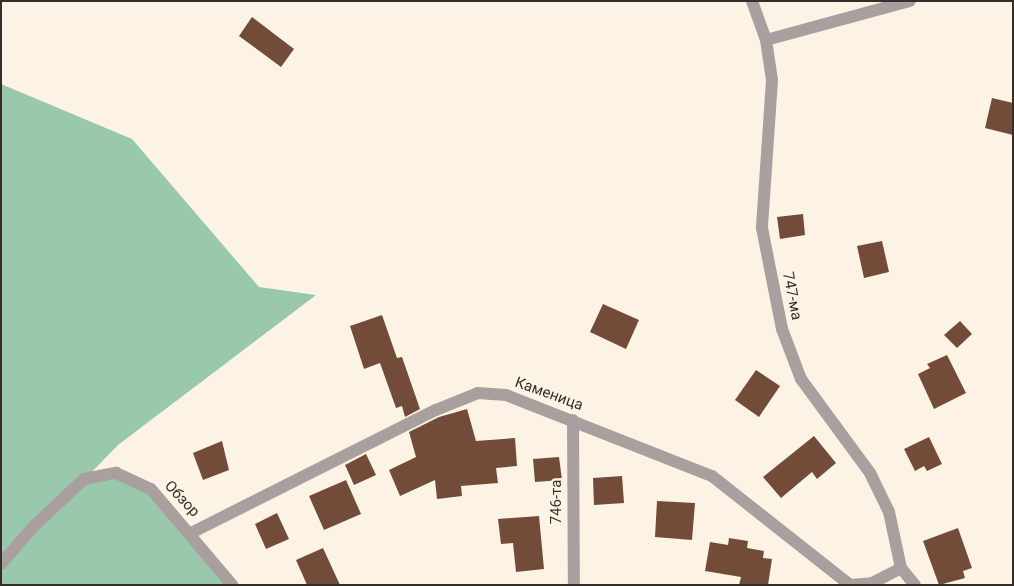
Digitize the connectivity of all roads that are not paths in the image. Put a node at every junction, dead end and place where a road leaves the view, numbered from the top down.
1 (752, 1) edge
2 (910, 1) edge
3 (766, 40) junction
4 (573, 420) junction
5 (191, 533) junction
6 (1, 564) edge
7 (901, 568) junction
8 (872, 584) edge
9 (232, 585) edge
10 (574, 585) edge
11 (850, 585) edge
12 (915, 585) edge

1 - 3 street, 747-ма
2 - 3 street
3 - 7 street, 747-ма
4 - 5 street, Каменица
4 - 10 street, 746-та
4 - 11 street, Каменица
5 - 6 street, Обзор
5 - 9 street, Обзор
7 - 8 street, Каменица
7 - 12 street
8 - 11 street, Каменица

